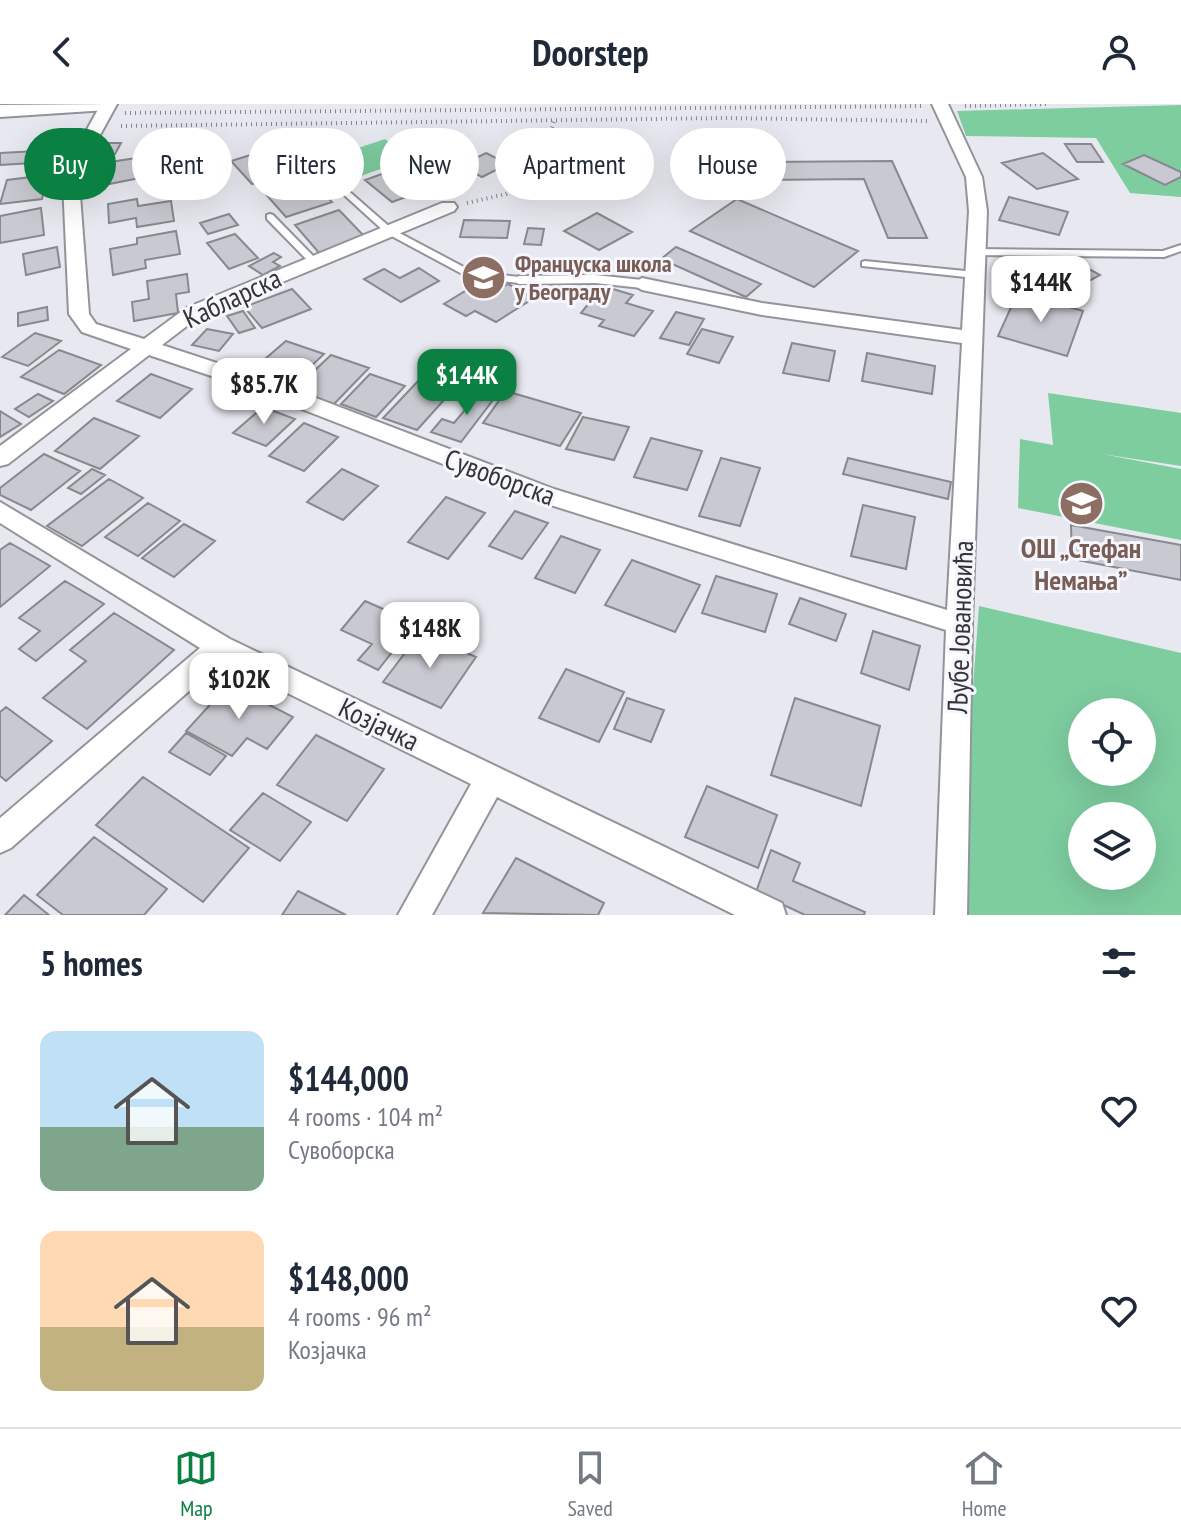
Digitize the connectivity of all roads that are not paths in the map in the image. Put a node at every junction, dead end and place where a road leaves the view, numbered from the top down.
1 (0, 111) edge
2 (943, 111) edge
3 (104, 112) edge
4 (355, 200) edge
5 (448, 207) road end
6 (270, 217) dead end
7 (389, 231) junction
8 (1181, 248) edge
9 (1164, 254) junction
10 (1181, 261) edge
11 (314, 262) junction
12 (865, 264) dead end
13 (976, 264) junction
14 (519, 280) joint
15 (642, 284) joint
16 (973, 338) junction
17 (145, 347) junction
18 (0, 458) edge
19 (0, 511) edge
20 (959, 624) junction
21 (220, 647) junction
22 (491, 778) junction
23 (0, 838) edge
24 (414, 915) edge
25 (770, 915) edge
26 (951, 915) edge

1 - 3 street
2 - 13 street, Љубе Јовановића
3 - 17 street, Сувоборска
4 - 7 lane
5 - 7 street, Кабларска
6 - 11 lane
7 - 11 street, Кабларска
7 - 14 lane
8 - 9 lane
9 - 10 lane
9 - 13 lane
11 - 17 street, Кабларска
12 - 13 lane
13 - 16 street, Љубе Јовановића
14 - 15 street
15 - 16 street
16 - 20 street, Љубе Јовановића
17 - 18 street, Кабларска
17 - 20 street, Сувоборска
19 - 21 street, Козјачка
20 - 26 street, Љубе Јовановића
21 - 22 street, Козјачка
21 - 23 street
22 - 24 street
22 - 25 street, Козјачка

